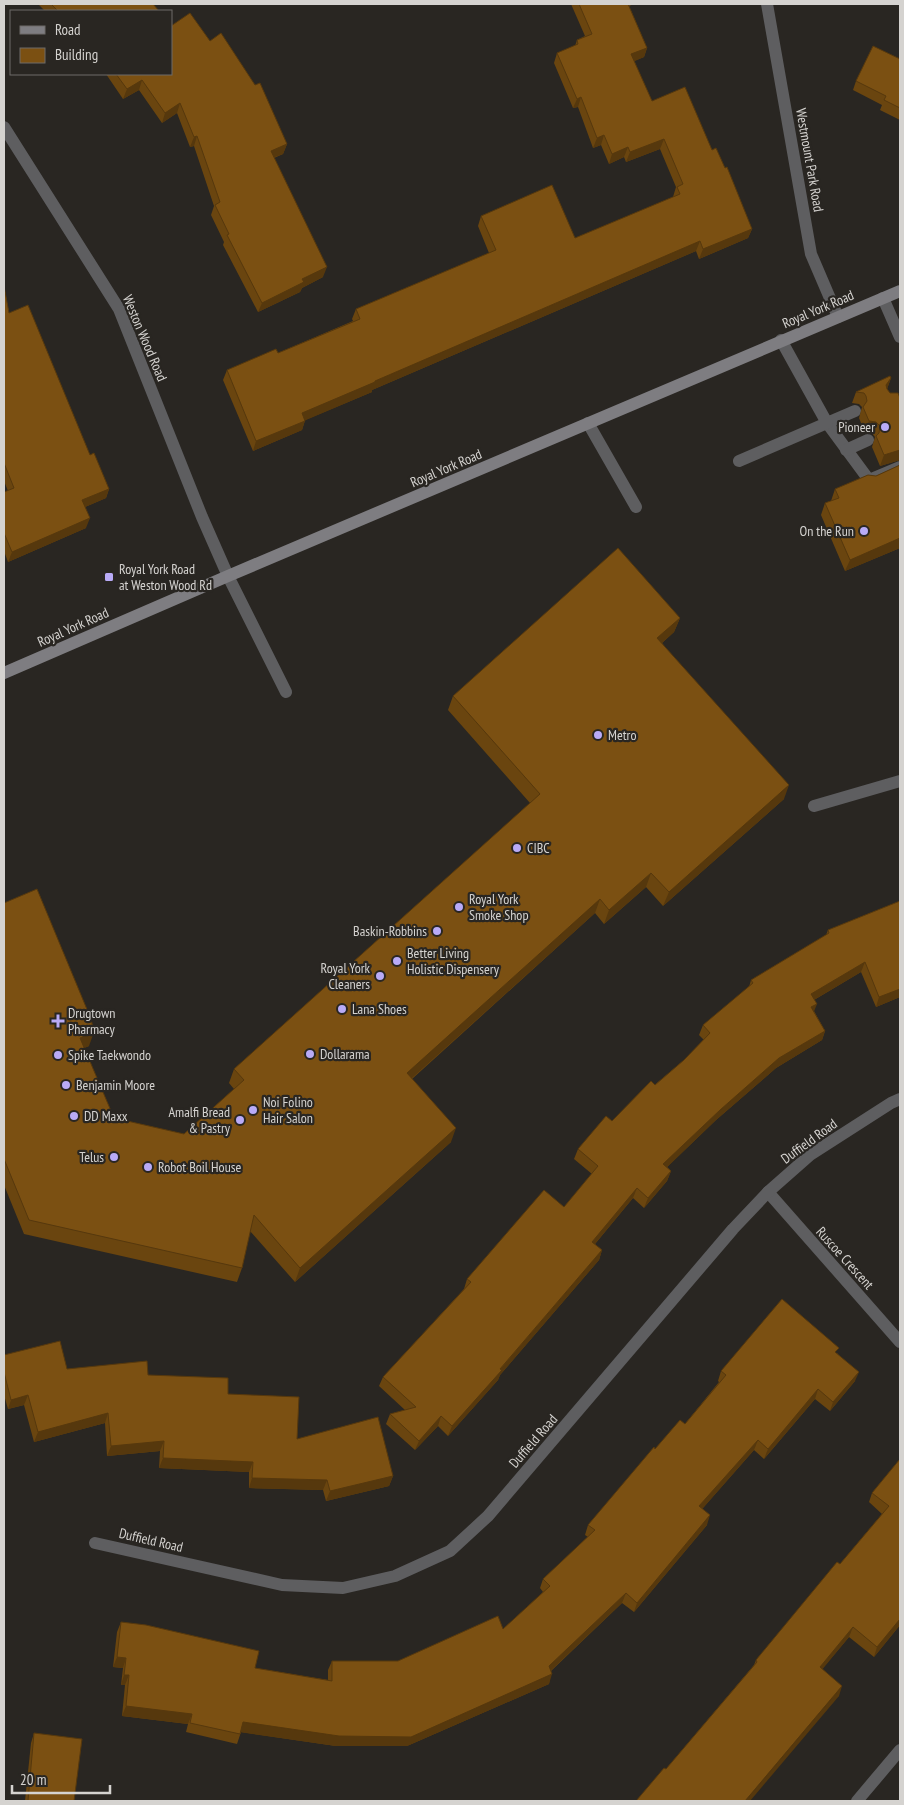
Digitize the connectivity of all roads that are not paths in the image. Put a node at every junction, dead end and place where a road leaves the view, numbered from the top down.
1 (767, 4) edge
2 (4, 127) edge
3 (900, 291) edge
4 (883, 298) junction
5 (838, 317) junction
6 (900, 337) edge
7 (781, 340) junction
8 (855, 411) edge
9 (588, 423) junction
10 (828, 423) junction
11 (868, 440) edge
12 (846, 450) junction
13 (739, 461) dead end
14 (900, 467) edge
15 (636, 507) dead end
16 (228, 576) junction
17 (4, 674) edge
18 (286, 692) dead end
19 (900, 781) edge
20 (814, 806) dead end
21 (900, 1100) edge
22 (768, 1192) junction
23 (900, 1342) edge
24 (95, 1543) dead end
25 (900, 1750) edge
26 (857, 1801) edge

1 - 5 street, Westmount Park Road
2 - 16 street, Weston Wood Road
3 - 4 main road, Royal York Road
4 - 5 main road, Royal York Road
4 - 6 street
5 - 7 main road, Royal York Road
7 - 9 main road, Royal York Road
7 - 10 street
8 - 10 street
9 - 15 street
9 - 16 main road, Royal York Road
10 - 12 street
10 - 13 street
11 - 12 street
12 - 14 street
16 - 17 main road, Royal York Road
16 - 18 street, Weston Wood Road
19 - 20 street
21 - 22 street, Duffield Road
22 - 23 street, Ruscoe Crescent
22 - 24 street, Duffield Road
25 - 26 street

